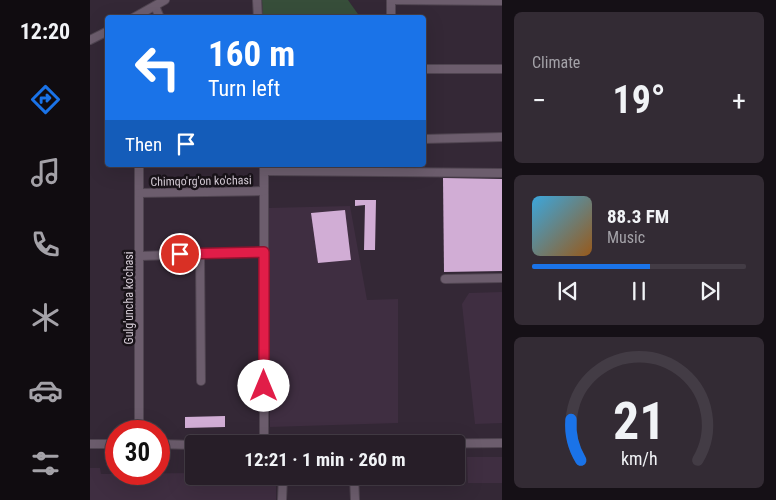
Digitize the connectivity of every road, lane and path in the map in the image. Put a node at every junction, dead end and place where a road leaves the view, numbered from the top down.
1 (165, 0) edge
2 (257, 0) edge
3 (391, 0) edge
4 (502, 1) edge
5 (155, 6) junction
6 (138, 15) edge
7 (159, 15) edge
8 (258, 15) edge
9 (391, 15) edge
10 (105, 32) edge
11 (90, 40) edge
12 (426, 69) edge
13 (502, 69) edge
14 (502, 137) edge
15 (426, 139) edge
16 (139, 167) edge
17 (264, 168) edge
18 (386, 169) edge
19 (502, 173) edge
20 (264, 192) junction
21 (139, 193) junction
22 (264, 252) junction
23 (200, 254) junction
24 (140, 256) junction
25 (445, 278) dead end
26 (502, 278) edge
27 (201, 382) dead end
28 (139, 420) edge
29 (264, 435) edge
30 (465, 443) edge
31 (502, 443) edge
32 (90, 444) edge
33 (105, 444) edge
34 (170, 444) edge
35 (185, 444) edge
36 (283, 485) edge
37 (354, 485) edge
38 (282, 500) edge
39 (355, 500) edge

1 - 5 street
2 - 8 street
3 - 4 street
3 - 9 street
5 - 6 street
5 - 7 street
10 - 11 street
12 - 13 street
14 - 15 street
16 - 21 street, Gulg'uncha ko'chasi
17 - 18 street
17 - 20 street, Chimqo'rg'on ko'chasi
18 - 19 street
20 - 21 street, Chimqo'rg'on ko'chasi
20 - 22 street, Chimqo'rg'on ko'chasi
21 - 24 street, Gulg'uncha ko'chasi
22 - 23 street
22 - 29 street, Chimqo'rg'on ko'chasi
23 - 24 street
23 - 27 street
24 - 28 street, Gulg'uncha ko'chasi
25 - 26 street
30 - 31 street
32 - 33 street
34 - 35 street
36 - 38 street
37 - 39 street

